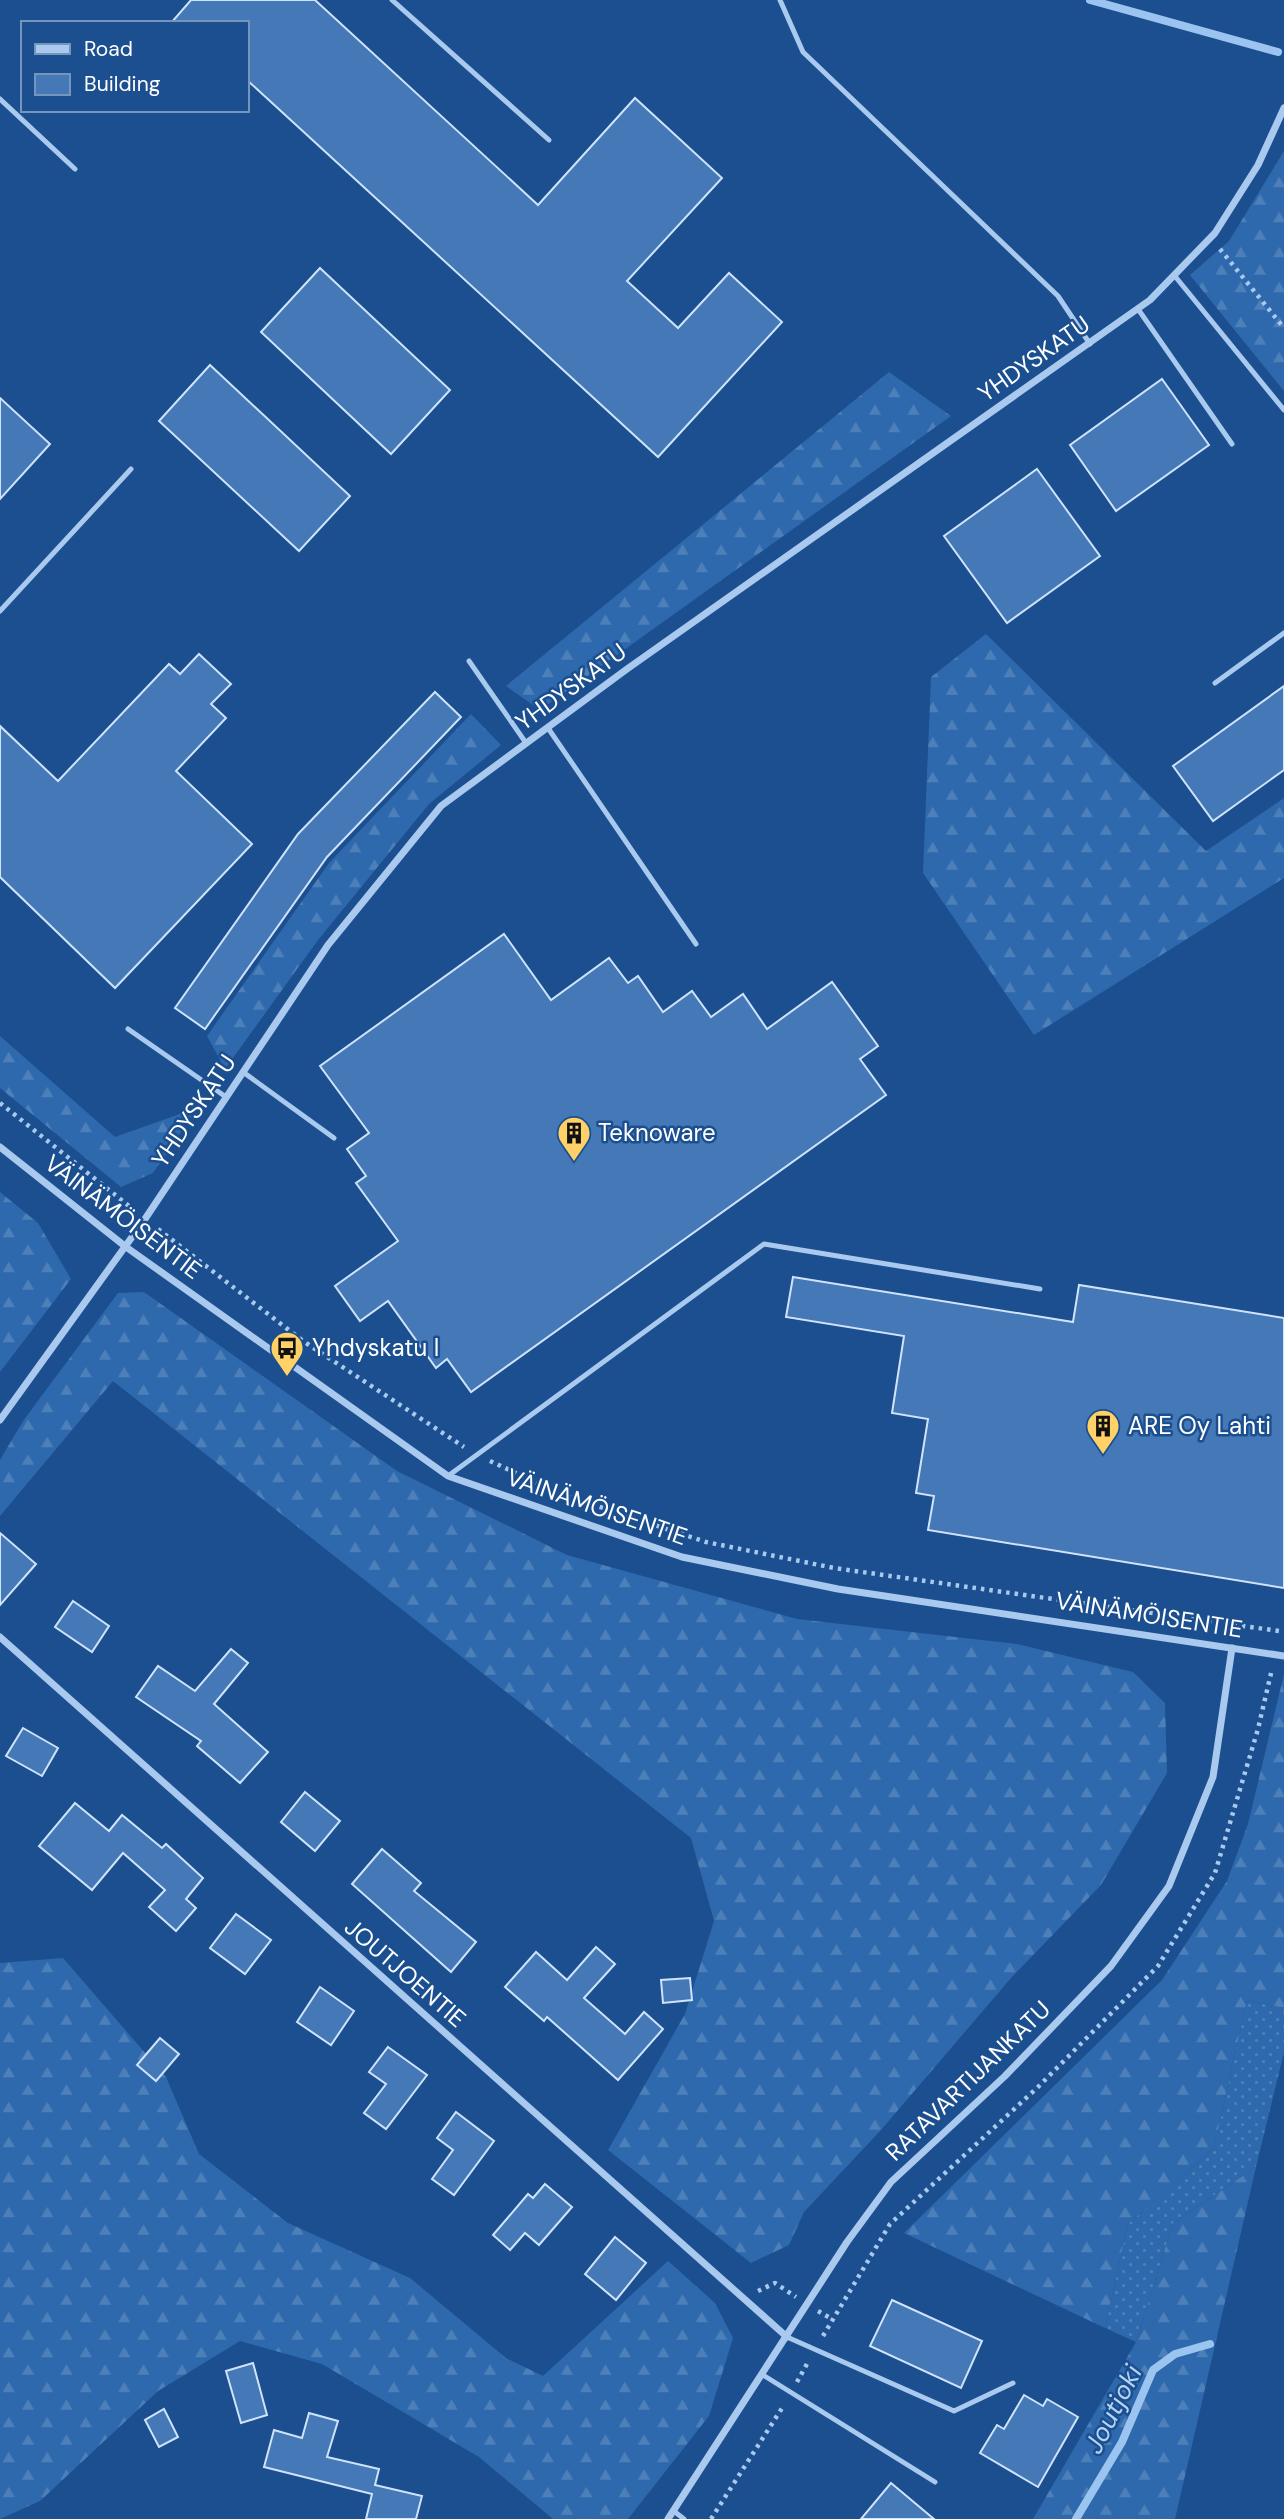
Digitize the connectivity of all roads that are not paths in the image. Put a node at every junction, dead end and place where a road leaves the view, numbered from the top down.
1 (392, 0) edge
2 (780, 0) edge
3 (0, 99) edge
4 (1284, 108) edge
5 (549, 140) dead end
6 (75, 169) dead end
7 (1174, 275) junction
8 (1138, 309) junction
9 (1090, 344) junction
10 (1284, 410) edge
11 (1232, 444) dead end
12 (131, 469) dead end
13 (0, 611) edge
14 (1284, 633) edge
15 (469, 661) dead end
16 (1215, 683) dead end
17 (548, 727) junction
18 (526, 743) junction
19 (696, 944) dead end
20 (128, 1029) dead end
21 (243, 1072) junction
22 (226, 1097) junction
23 (334, 1138) dead end
24 (0, 1147) edge
25 (125, 1247) junction
26 (1040, 1289) dead end
27 (0, 1420) edge
28 (448, 1476) junction
29 (0, 1637) edge
30 (1232, 1648) junction
31 (1280, 1655) edge
32 (787, 2337) junction
33 (763, 2375) junction
34 (1013, 2383) dead end
35 (935, 2482) dead end
36 (675, 2512) junction
37 (668, 2519) edge
38 (684, 2519) edge

1 - 5 lane
2 - 9 lane
3 - 6 lane
4 - 7 street, YHDYSKATU
7 - 8 street, YHDYSKATU
7 - 10 lane
8 - 9 street, YHDYSKATU
8 - 11 lane
9 - 17 street, YHDYSKATU
12 - 13 lane
14 - 16 lane
15 - 18 lane
17 - 18 street, YHDYSKATU
17 - 19 lane
18 - 21 street, YHDYSKATU
20 - 22 lane
21 - 22 street, YHDYSKATU
21 - 23 lane
22 - 25 street, YHDYSKATU
24 - 25 street, VÄINÄMÖISENTIE
25 - 27 street, YHDYSKATU
25 - 28 street, VÄINÄMÖISENTIE
26 - 28 lane
28 - 30 street, VÄINÄMÖISENTIE
29 - 32 street, JOUTJOENTIE
30 - 31 street, VÄINÄMÖISENTIE
30 - 32 street, RATAVARTIJANKATU
32 - 33 street, RATAVARTIJANKATU
32 - 34 lane
33 - 35 lane
33 - 36 street, RATAVARTIJANKATU
36 - 37 street, RATAVARTIJANKATU
36 - 38 lane

